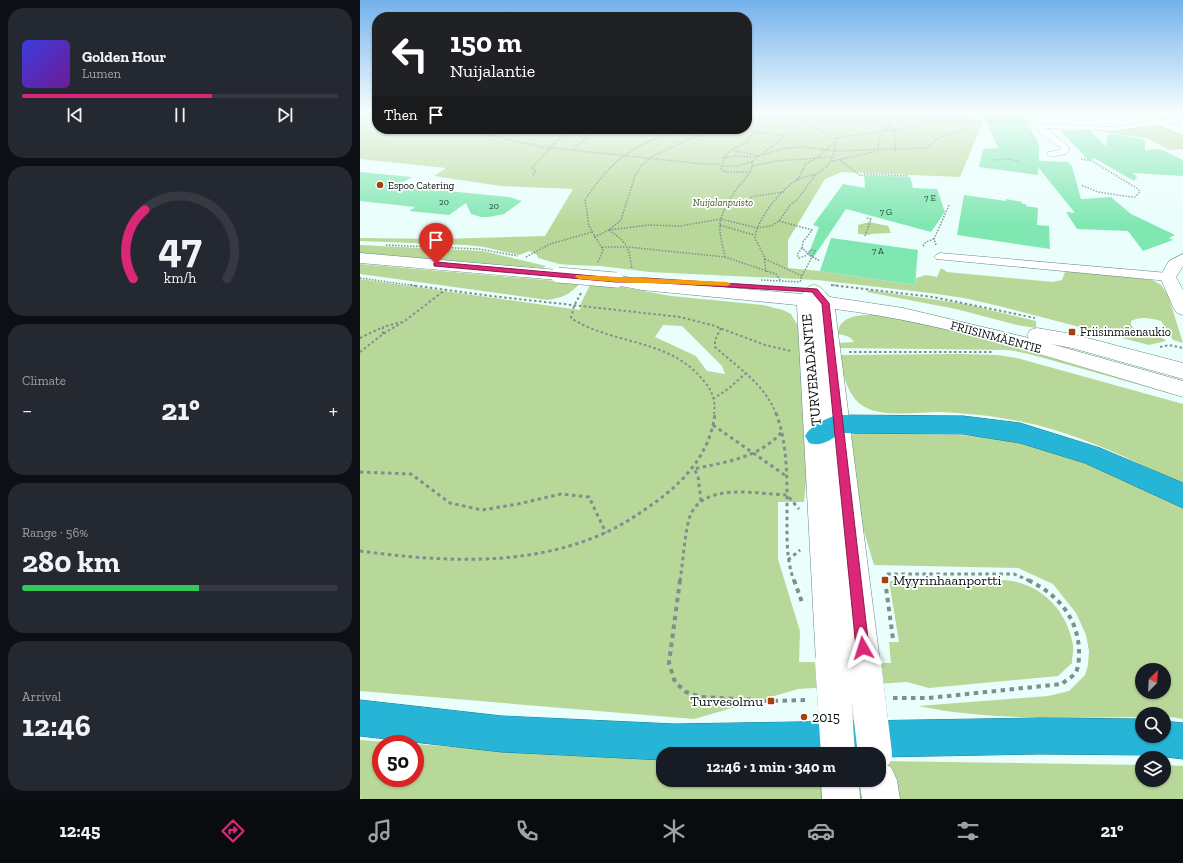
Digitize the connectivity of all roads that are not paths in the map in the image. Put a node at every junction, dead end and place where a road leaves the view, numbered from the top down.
1 (1064, 150) edge
2 (1051, 154) dead end
3 (938, 253) road end
4 (360, 258) edge
5 (1183, 259) edge
6 (1168, 277) junction
7 (809, 291) junction
8 (1183, 309) edge
9 (1183, 371) edge
10 (1183, 388) edge
11 (827, 430) junction
12 (1183, 496) edge
13 (848, 662) junction
14 (360, 718) edge
15 (1183, 741) edge
16 (839, 747) edge
17 (873, 747) edge
18 (841, 787) edge
19 (879, 787) edge
20 (842, 799) edge
21 (881, 799) edge

1 - 2 street
3 - 6 street
4 - 7 main road, bridge
5 - 6 main road
6 - 8 main road
7 - 9 main road, FRIISINMÄENTIE
7 - 10 main road, FRIISINMÄENTIE
7 - 11 main road, TURVERADANTIE
11 - 12 highway
11 - 13 main road, TURVERADANTIE
13 - 16 main road, TURVERADANTIE, bridge
13 - 17 main road, TURVERADANTIE, bridge
14 - 15 highway
18 - 20 main road
19 - 21 main road

